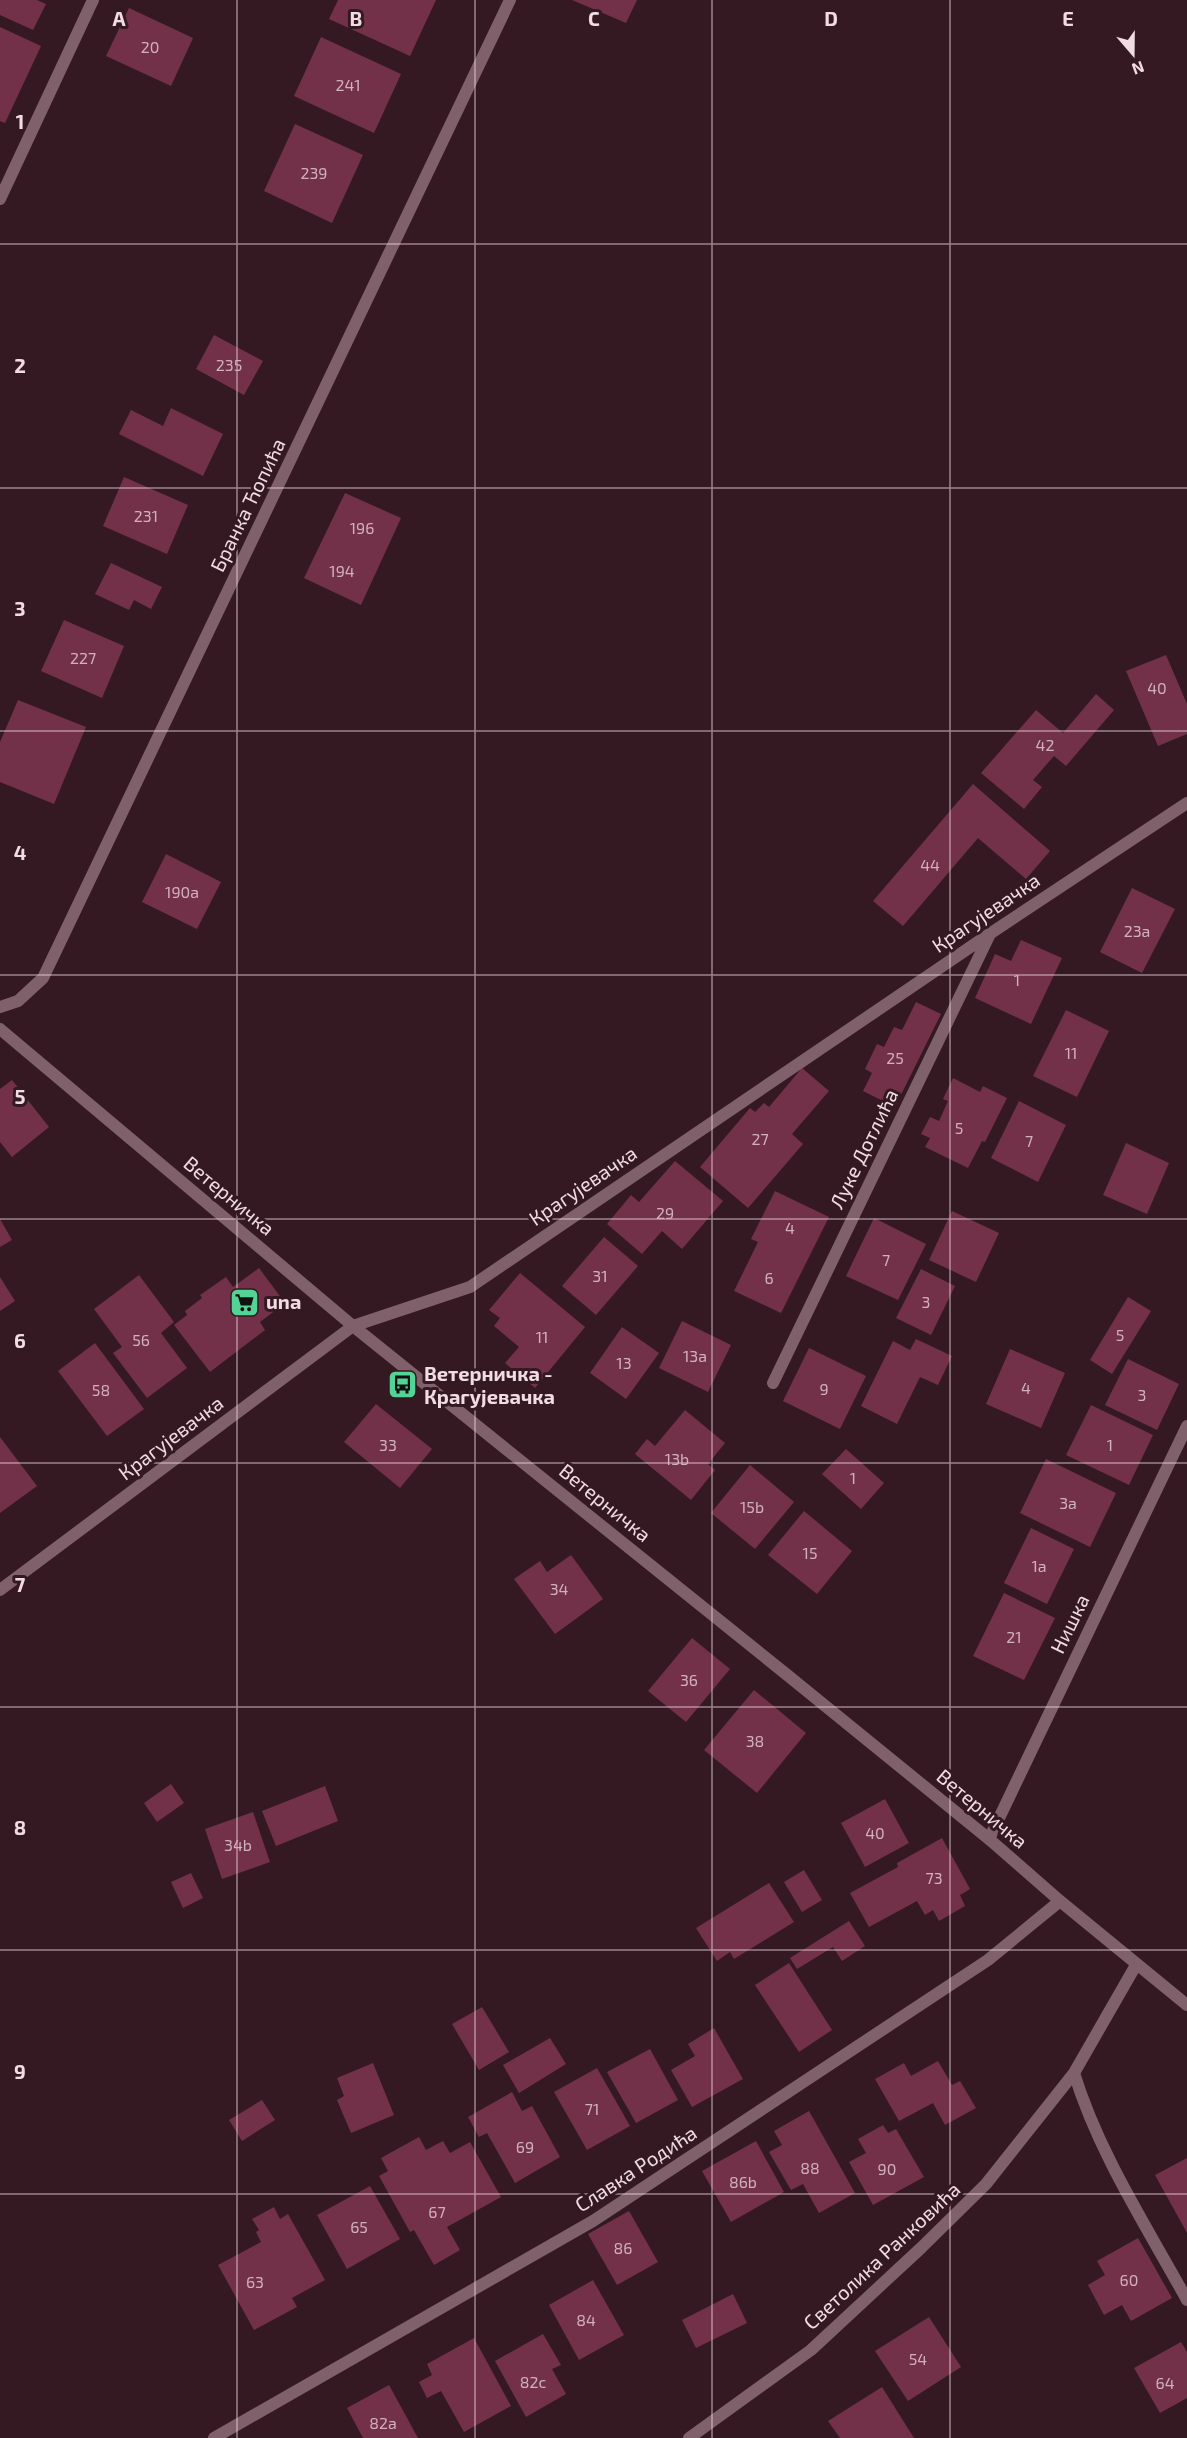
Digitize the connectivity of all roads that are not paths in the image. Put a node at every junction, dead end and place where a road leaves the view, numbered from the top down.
1 (93, 0) edge
2 (510, 0) edge
3 (0, 199) edge
4 (1187, 803) edge
5 (991, 933) junction
6 (0, 1007) edge
7 (0, 1029) edge
8 (353, 1326) junction
9 (773, 1383) dead end
10 (1187, 1426) edge
11 (0, 1590) edge
12 (989, 1839) junction
13 (1060, 1901) junction
14 (1136, 1965) junction
15 (1187, 2005) edge
16 (1074, 2073) junction
17 (1187, 2300) edge
18 (214, 2438) edge
19 (688, 2438) edge

1 - 3 street
2 - 6 street, Бранка Ћопића
4 - 5 street, Крагујевачка
5 - 8 street, Крагујевачка
5 - 9 street, Луке Дотлића
7 - 8 street, Ветерничка
8 - 11 street, Крагујевачка
8 - 12 street, Ветерничка
10 - 12 street, Нишка
12 - 13 street, Ветерничка
13 - 14 street, Ветерничка
13 - 18 street, Славка Родића
14 - 15 street, Ветерничка
14 - 16 street, Светолика Ранковића
16 - 17 street
16 - 19 street, Светолика Ранковића

